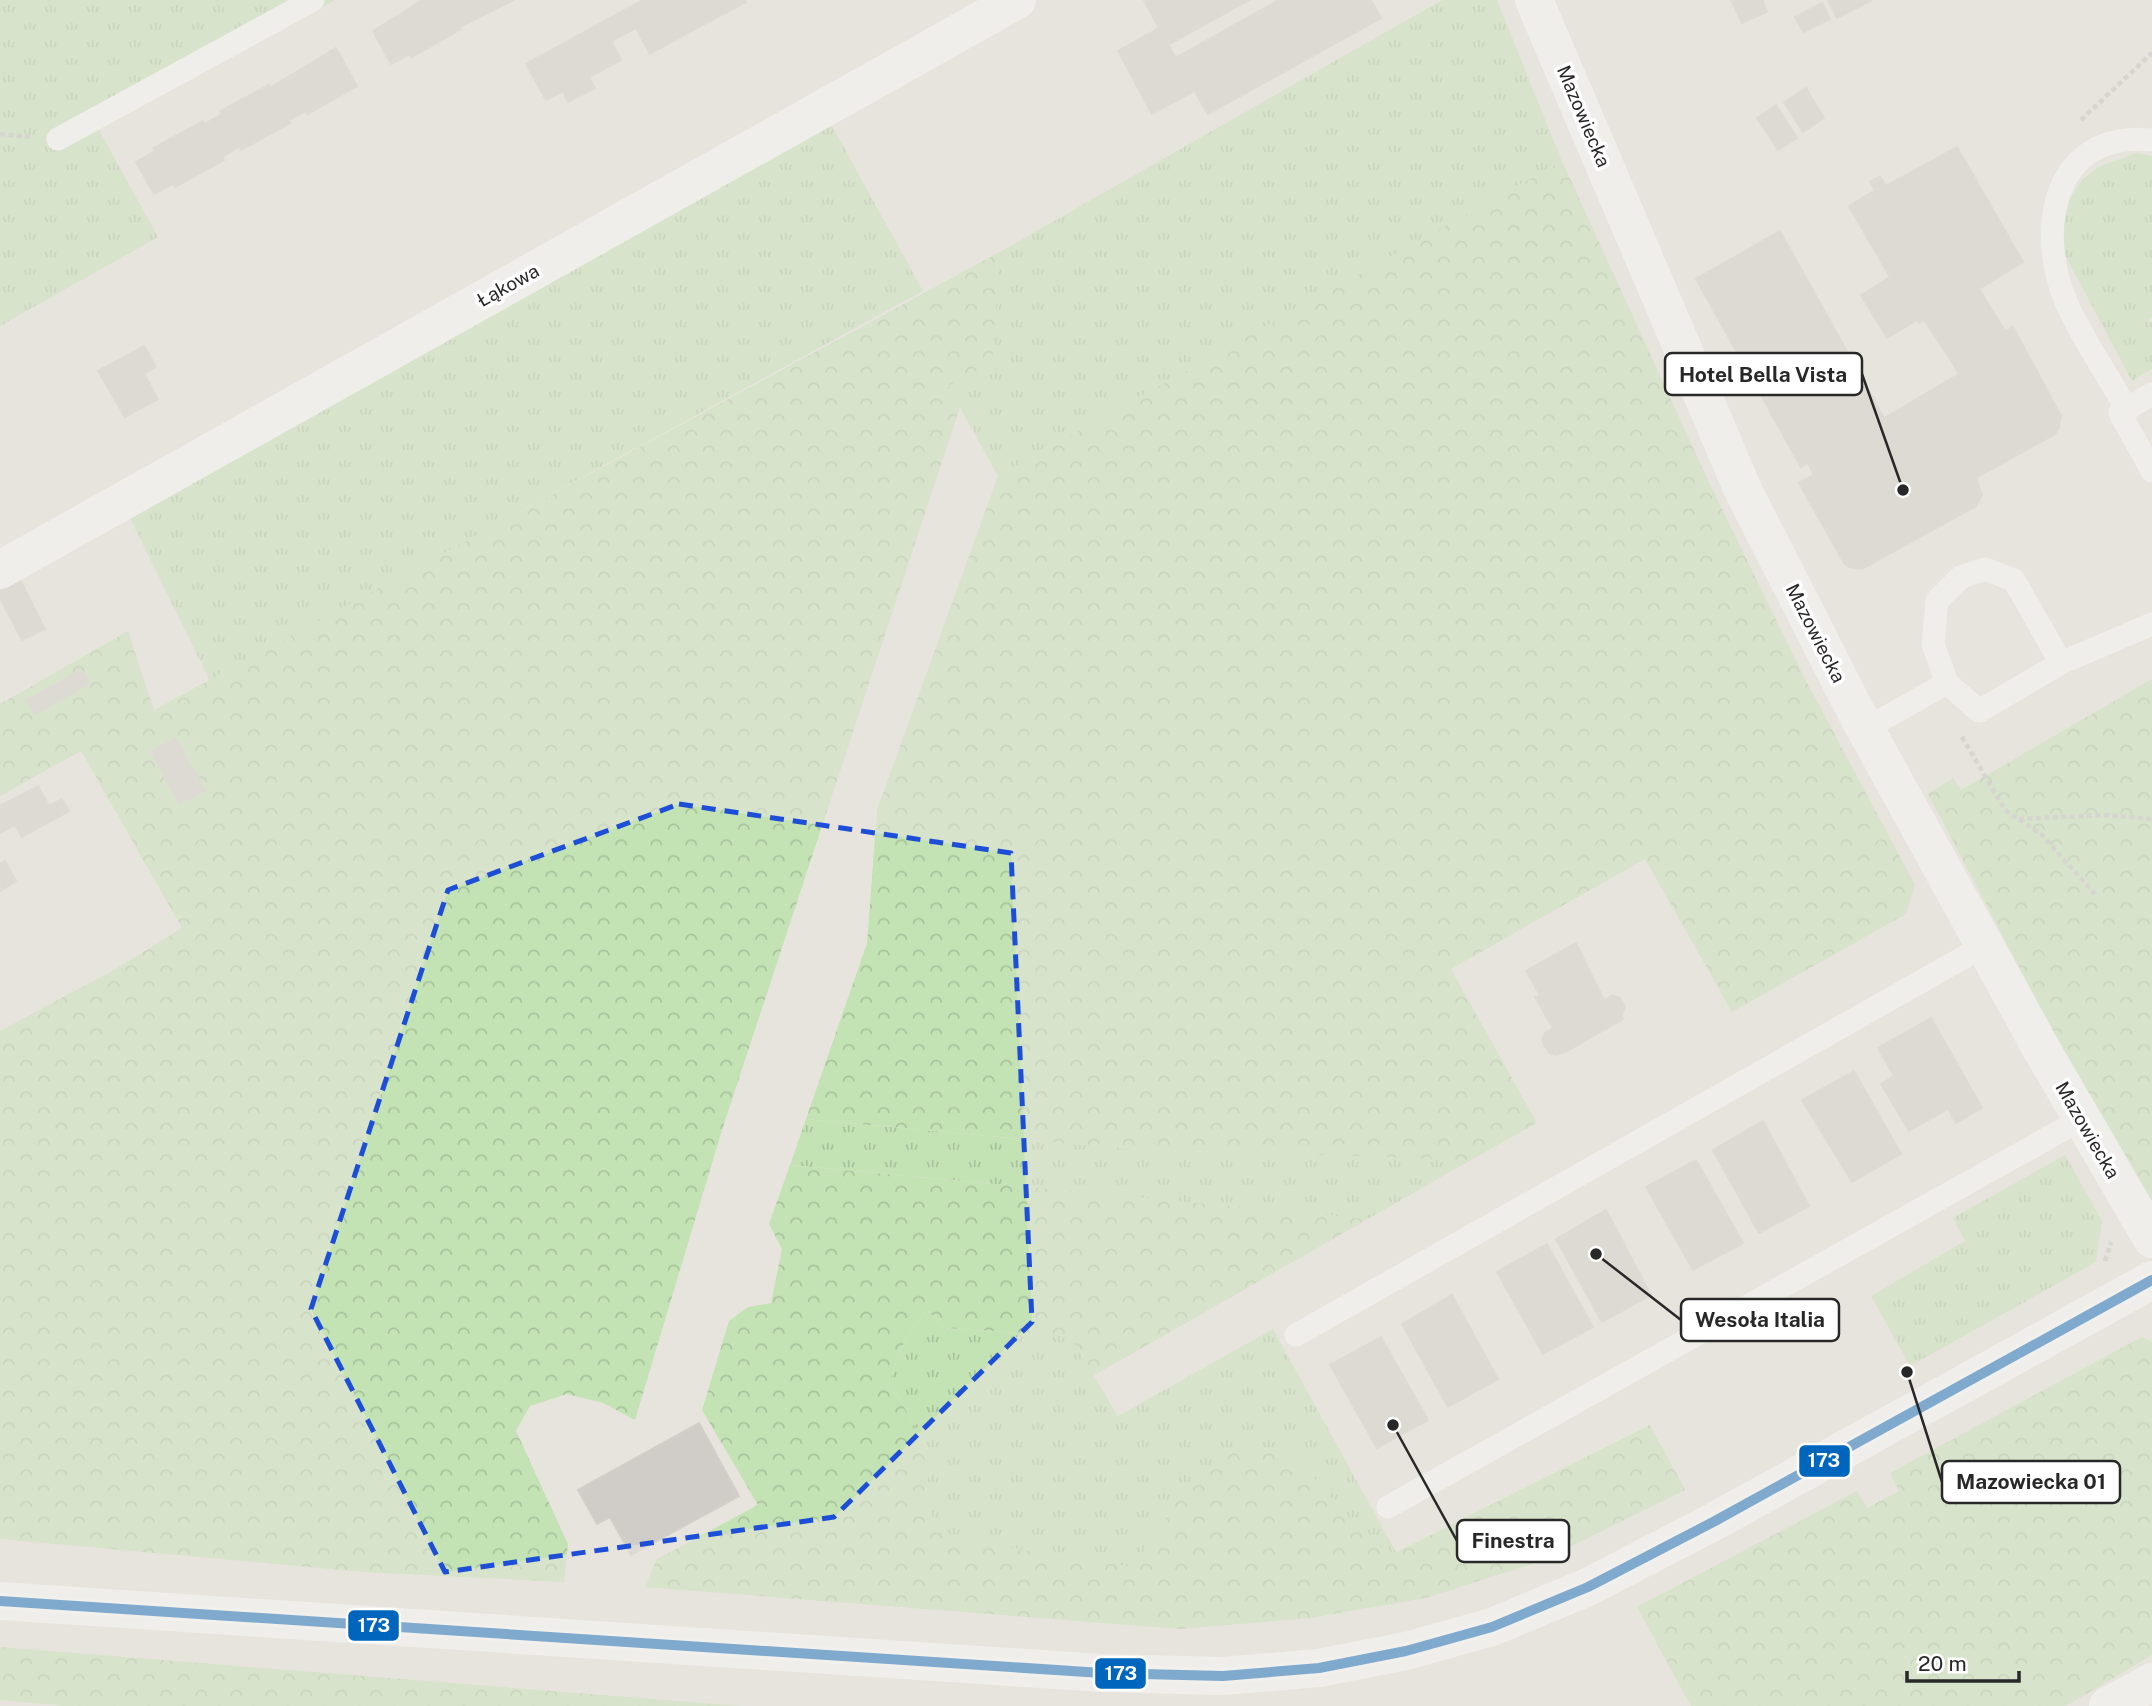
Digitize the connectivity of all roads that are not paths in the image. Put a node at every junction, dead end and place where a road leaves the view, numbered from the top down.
1 (313, 0) edge
2 (1017, 0) edge
3 (1534, 0) edge
4 (58, 139) dead end
5 (2152, 140) edge
6 (2152, 394) edge
7 (2126, 408) junction
8 (2152, 471) edge
9 (0, 570) edge
10 (2152, 624) edge
11 (2061, 663) junction
12 (1947, 683) junction
13 (1866, 729) junction
14 (1984, 946) junction
15 (2082, 1119) junction
16 (2152, 1240) edge
17 (2152, 1280) edge
18 (1296, 1335) dead end
19 (1388, 1507) dead end
20 (0, 1601) edge
21 (2152, 1682) edge
22 (2108, 1706) edge

1 - 4 lane
2 - 9 street, Łąkowa
3 - 13 street, Mazowiecka
5 - 7 lane
6 - 7 lane
7 - 8 lane
10 - 11 lane
11 - 12 lane
11 - 12 lane
12 - 13 lane
13 - 14 street, Mazowiecka
14 - 15 street, Mazowiecka
14 - 18 lane
15 - 16 street, Mazowiecka
15 - 19 lane
17 - 20 street
21 - 22 street

